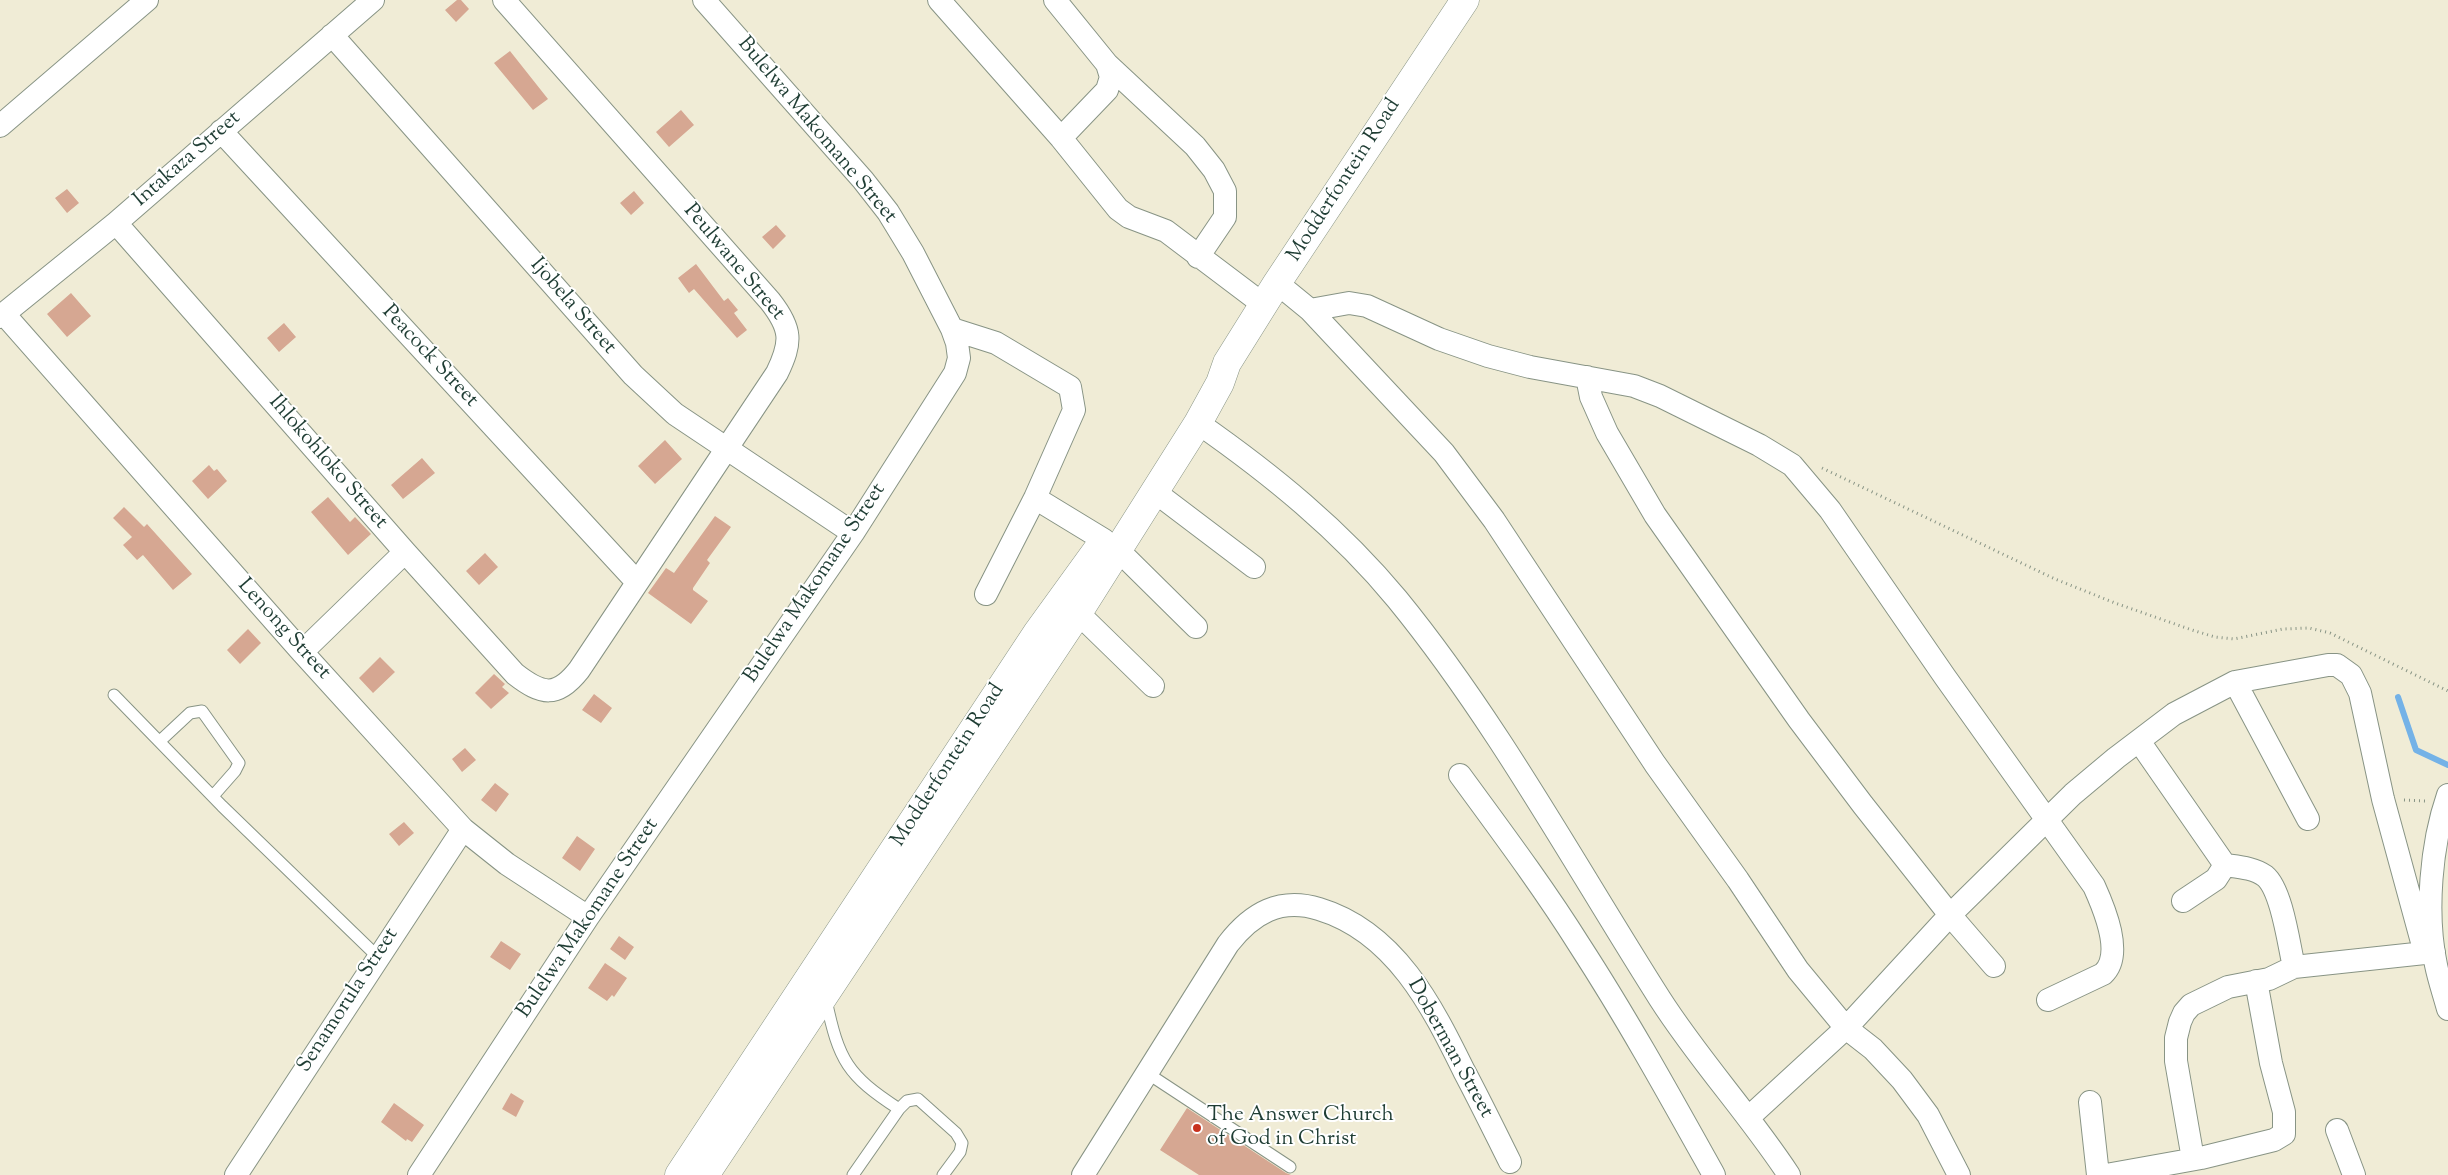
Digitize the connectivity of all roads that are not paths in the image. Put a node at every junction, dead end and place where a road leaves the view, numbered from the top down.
1 (147, 0) edge
2 (373, 0) edge
3 (504, 0) edge
4 (704, 0) edge
5 (939, 0) edge
6 (1055, 0) edge
7 (1465, 0) edge
8 (332, 35) junction
9 (1107, 64) junction
10 (0, 126) edge
11 (221, 131) junction
12 (1061, 138) junction
13 (116, 223) junction
14 (1198, 257) junction
15 (1271, 294) junction
16 (1310, 310) junction
17 (2, 316) edge
18 (952, 329) junction
19 (1227, 363) junction
20 (1587, 378) junction
21 (1198, 423) junction
22 (725, 448) junction
23 (1154, 492) junction
24 (1035, 498) junction
25 (853, 534) junction
26 (1111, 545) junction
27 (405, 552) junction
28 (1254, 567) dead end
29 (637, 582) junction
30 (986, 594) dead end
31 (1078, 613) junction
32 (1196, 627) dead end
33 (302, 652) junction
34 (2235, 682) junction
35 (1153, 686) dead end
36 (547, 691) joint
37 (114, 696) dead end
38 (160, 740) junction
39 (2139, 741) junction
40 (1460, 775) dead end
41 (213, 796) junction
42 (2447, 798) edge
43 (2308, 819) dead end
44 (2047, 820) junction
45 (463, 829) junction
46 (2225, 865) junction
47 (2182, 901) dead end
48 (1950, 915) junction
49 (588, 917) junction
50 (2430, 952) junction
51 (378, 957) junction
52 (1994, 966) dead end
53 (2294, 968) junction
54 (2444, 980) edge
55 (2256, 981) junction
56 (825, 994) junction
57 (2048, 1000) dead end
58 (2448, 1009) edge
59 (1846, 1028) junction
60 (1147, 1073) junction
61 (2090, 1102) dead end
62 (899, 1109) junction
63 (1748, 1118) junction
64 (2337, 1130) dead end
65 (1510, 1162) dead end
66 (2199, 1164) edge
67 (1290, 1167) dead end
68 (236, 1175) edge
69 (419, 1175) edge
70 (679, 1175) edge
71 (705, 1175) edge
72 (854, 1175) edge
73 (943, 1175) edge
74 (1083, 1175) edge
75 (1714, 1175) edge
76 (1789, 1175) edge
77 (1958, 1175) edge
78 (2106, 1175) edge
79 (2354, 1175) edge

1 - 10 street
2 - 8 street, Intakaza Street
3 - 22 street, Peulwane Street
4 - 18 street, Bulelwa Makomane Street
5 - 12 street
6 - 9 street
7 - 15 main road, Modderfontein Road
8 - 11 street, Intakaza Street
8 - 22 street, Ijobela Street
9 - 12 street
9 - 14 street
11 - 13 street, Intakaza Street
11 - 29 street, Peacock Street
12 - 14 street
13 - 17 street, Intakaza Street
13 - 27 street, Ihlokohloko Street
14 - 15 street
15 - 16 street
15 - 19 main road, Modderfontein Road
16 - 20 street
16 - 59 street
17 - 33 street, Lenong Street
18 - 24 street
18 - 25 street, Bulelwa Makomane Street
19 - 21 main road, Modderfontein Road
19 - 26 main road, Modderfontein Road
20 - 44 street
20 - 48 street
21 - 23 main road, Modderfontein Road
21 - 63 street
22 - 25 street, Ijobela Street
22 - 29 street, Peulwane Street
23 - 26 main road, Modderfontein Road
23 - 28 street
24 - 26 street
24 - 30 street
25 - 49 street, Bulelwa Makomane Street
26 - 31 main road, Modderfontein Road
26 - 32 street
26 - 70 main road, Modderfontein Road
27 - 33 street
27 - 36 street, Ihlokohloko Street
29 - 36 street, Peulwane Street
31 - 35 street
31 - 56 main road, Modderfontein Road
33 - 45 street, Lenong Street
34 - 39 street
34 - 43 street
34 - 50 street
37 - 38 lane
38 - 41 lane
38 - 41 lane
39 - 44 street
39 - 46 street
40 - 75 street
41 - 51 lane
42 - 50 street
44 - 48 street
44 - 57 street
45 - 49 street, Lenong Street
45 - 51 street, Senamorula Street
46 - 47 street
46 - 53 street
48 - 52 street
48 - 59 street
49 - 69 street, Bulelwa Makomane Street
50 - 53 street
50 - 54 street
51 - 68 street, Senamorula Street
53 - 55 street
54 - 58 street
55 - 66 street
55 - 66 street
56 - 62 lane
56 - 71 main road, Modderfontein Road
59 - 63 street
59 - 77 street
60 - 65 street, Doberman Street
60 - 67 lane
60 - 74 street
61 - 78 street
62 - 72 lane
62 - 73 lane
63 - 76 street
64 - 79 street
66 - 78 street

